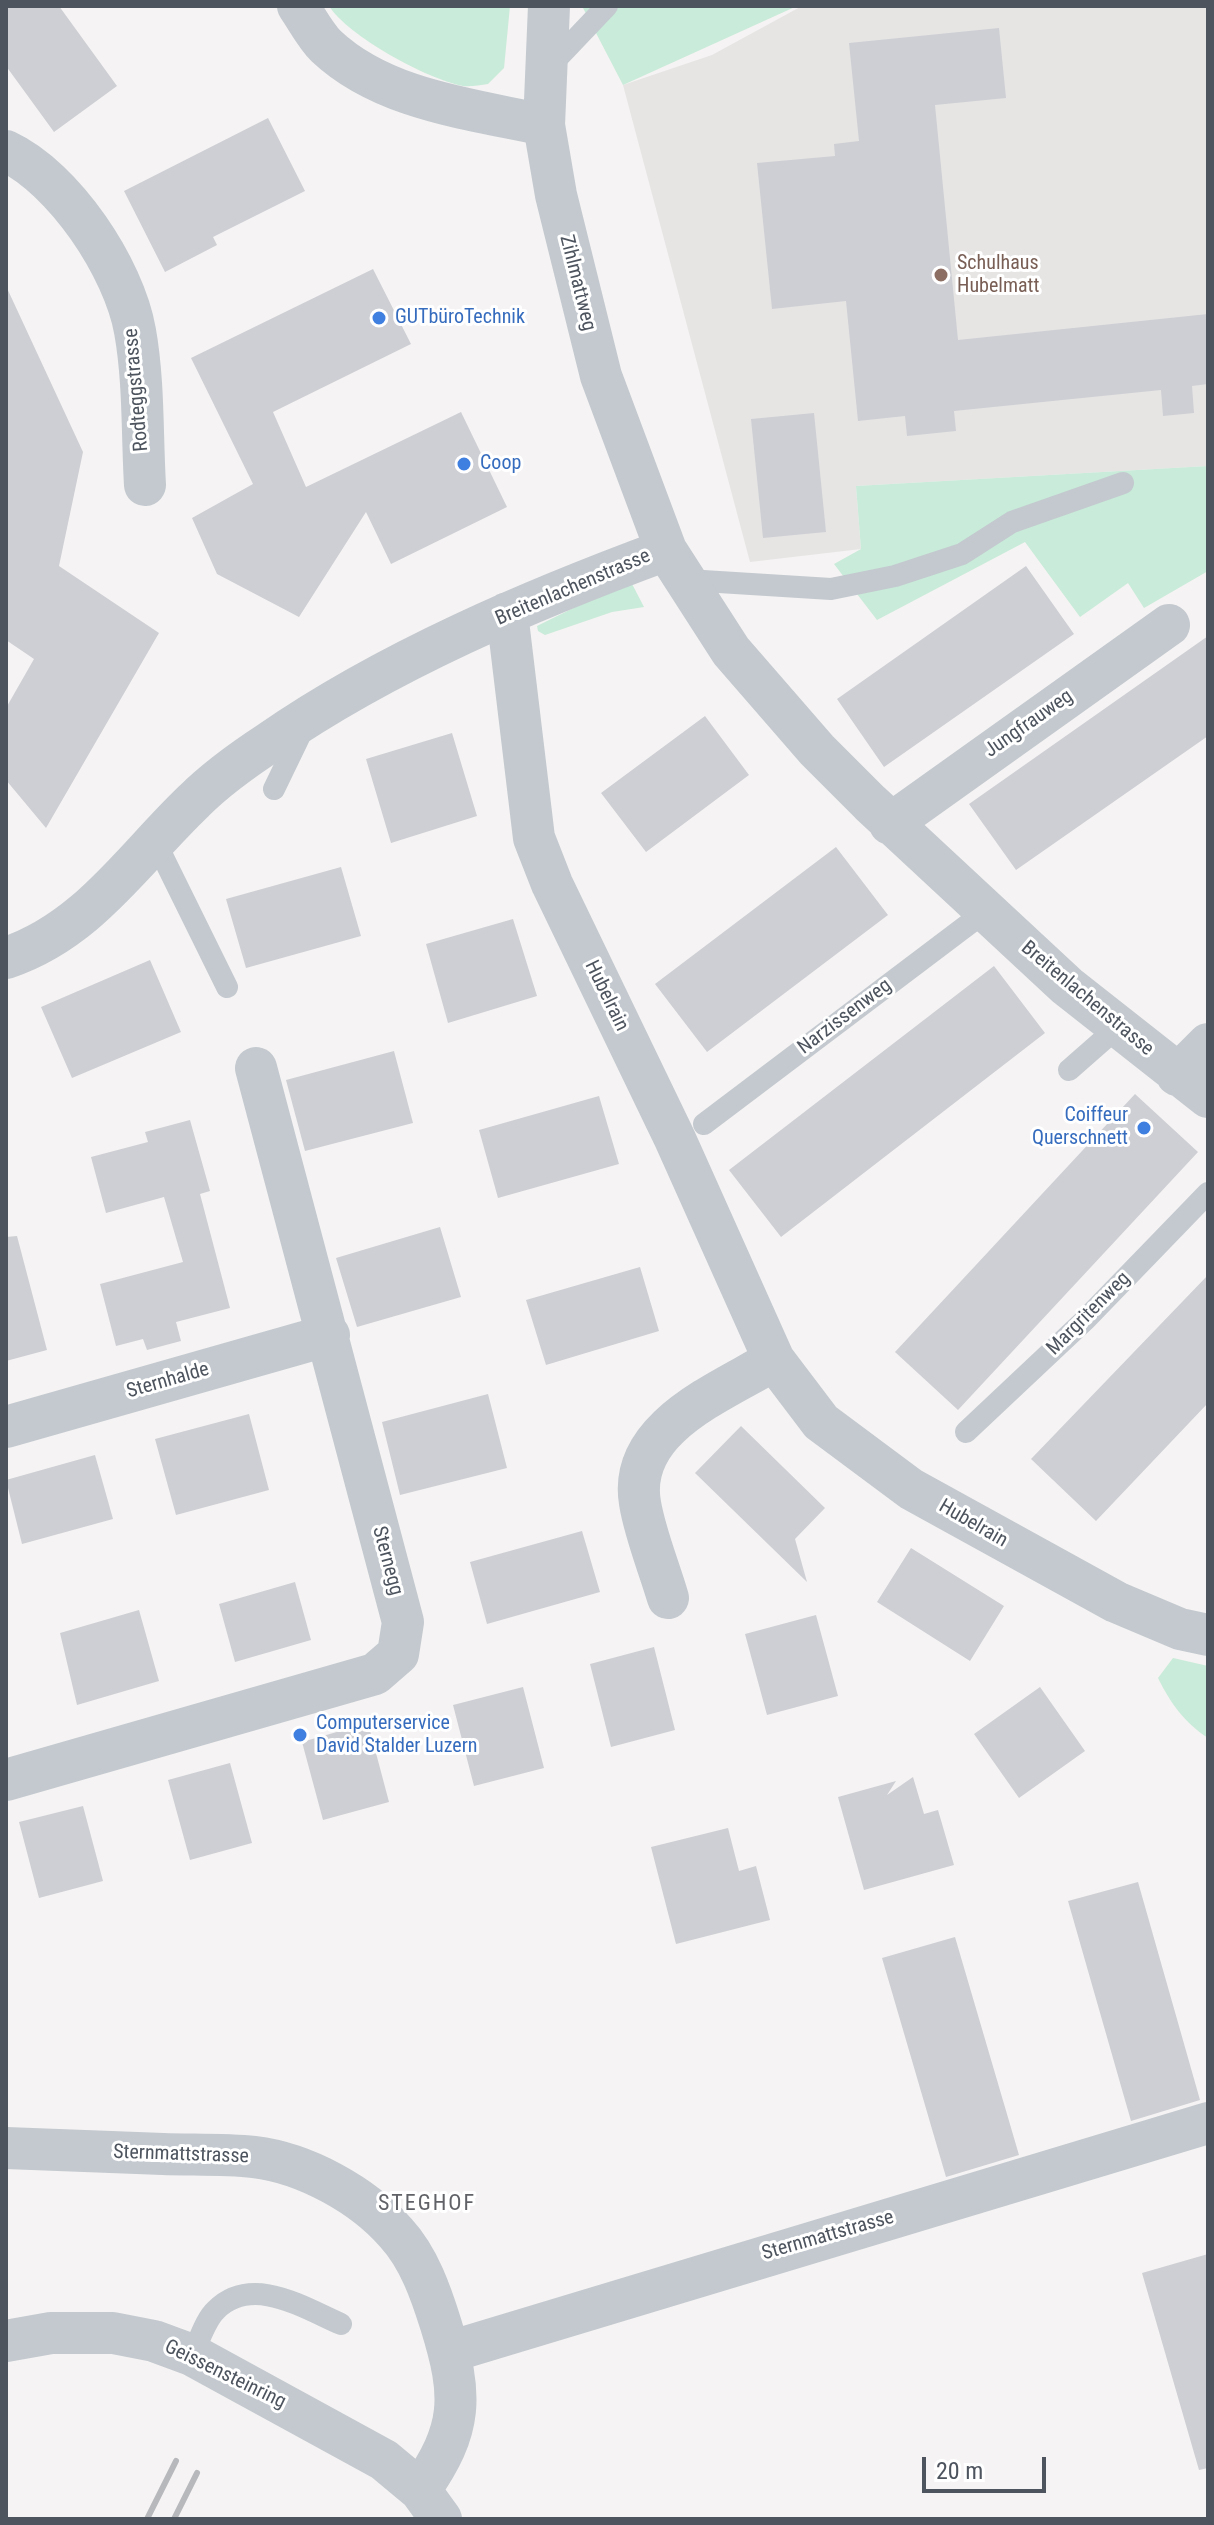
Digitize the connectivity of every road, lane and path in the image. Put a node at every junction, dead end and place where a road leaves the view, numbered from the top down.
1 (298, 6) edge
2 (549, 6) edge
3 (607, 6) edge
4 (545, 72) junction
5 (544, 125) junction
6 (6, 151) edge
7 (1123, 483) dead end
8 (145, 485) dead end
9 (677, 565) junction
10 (507, 613) junction
11 (1169, 625) dead end
12 (307, 718) junction
13 (274, 789) dead end
14 (890, 824) junction
15 (155, 841) junction
16 (986, 911) junction
17 (6, 958) edge
18 (227, 987) dead end
19 (1118, 1027) junction
20 (1208, 1044) edge
21 (256, 1068) dead end
22 (1069, 1070) dead end
23 (1193, 1086) edge
24 (704, 1124) dead end
25 (1208, 1193) edge
26 (329, 1335) junction
27 (774, 1360) junction
28 (6, 1427) edge
29 (966, 1432) dead end
30 (668, 1598) dead end
31 (1208, 1635) edge
32 (6, 1780) edge
33 (1208, 2123) edge
34 (6, 2148) edge
35 (341, 2324) dead end
36 (6, 2341) edge
37 (449, 2352) junction
38 (192, 2355) junction
39 (431, 2504) edge

1 - 5 street
2 - 4 street, Zihlmattweg
3 - 4 lane
4 - 5 street, Zihlmattweg
5 - 9 street, Zihlmattweg
6 - 8 street, Rodteggstrasse
7 - 9 lane
9 - 10 street, Breitenlachenstrasse
9 - 14 street, Breitenlachenstrasse
10 - 12 street, Breitenlachenstrasse
10 - 27 street, Hubelrain
11 - 14 street, Jungfrauweg
12 - 13 lane
12 - 15 street, Breitenlachenstrasse
14 - 16 street, Breitenlachenstrasse
15 - 17 street, Breitenlachenstrasse
15 - 18 lane
16 - 19 street, Breitenlachenstrasse
16 - 24 lane, Narzissenweg
19 - 22 lane
19 - 23 street, Breitenlachenstrasse
20 - 23 street
21 - 26 street, Sternegg
25 - 29 lane, Margritenweg
26 - 28 street, Sternhalde
26 - 32 street, Sternegg
27 - 30 street
27 - 31 street, Hubelrain
33 - 37 street, Sternmattstrasse
34 - 37 street, Sternmattstrasse
35 - 38 lane
36 - 38 street, Geissensteinring
37 - 39 street, Sternmattstrasse
38 - 39 street, Geissensteinring

